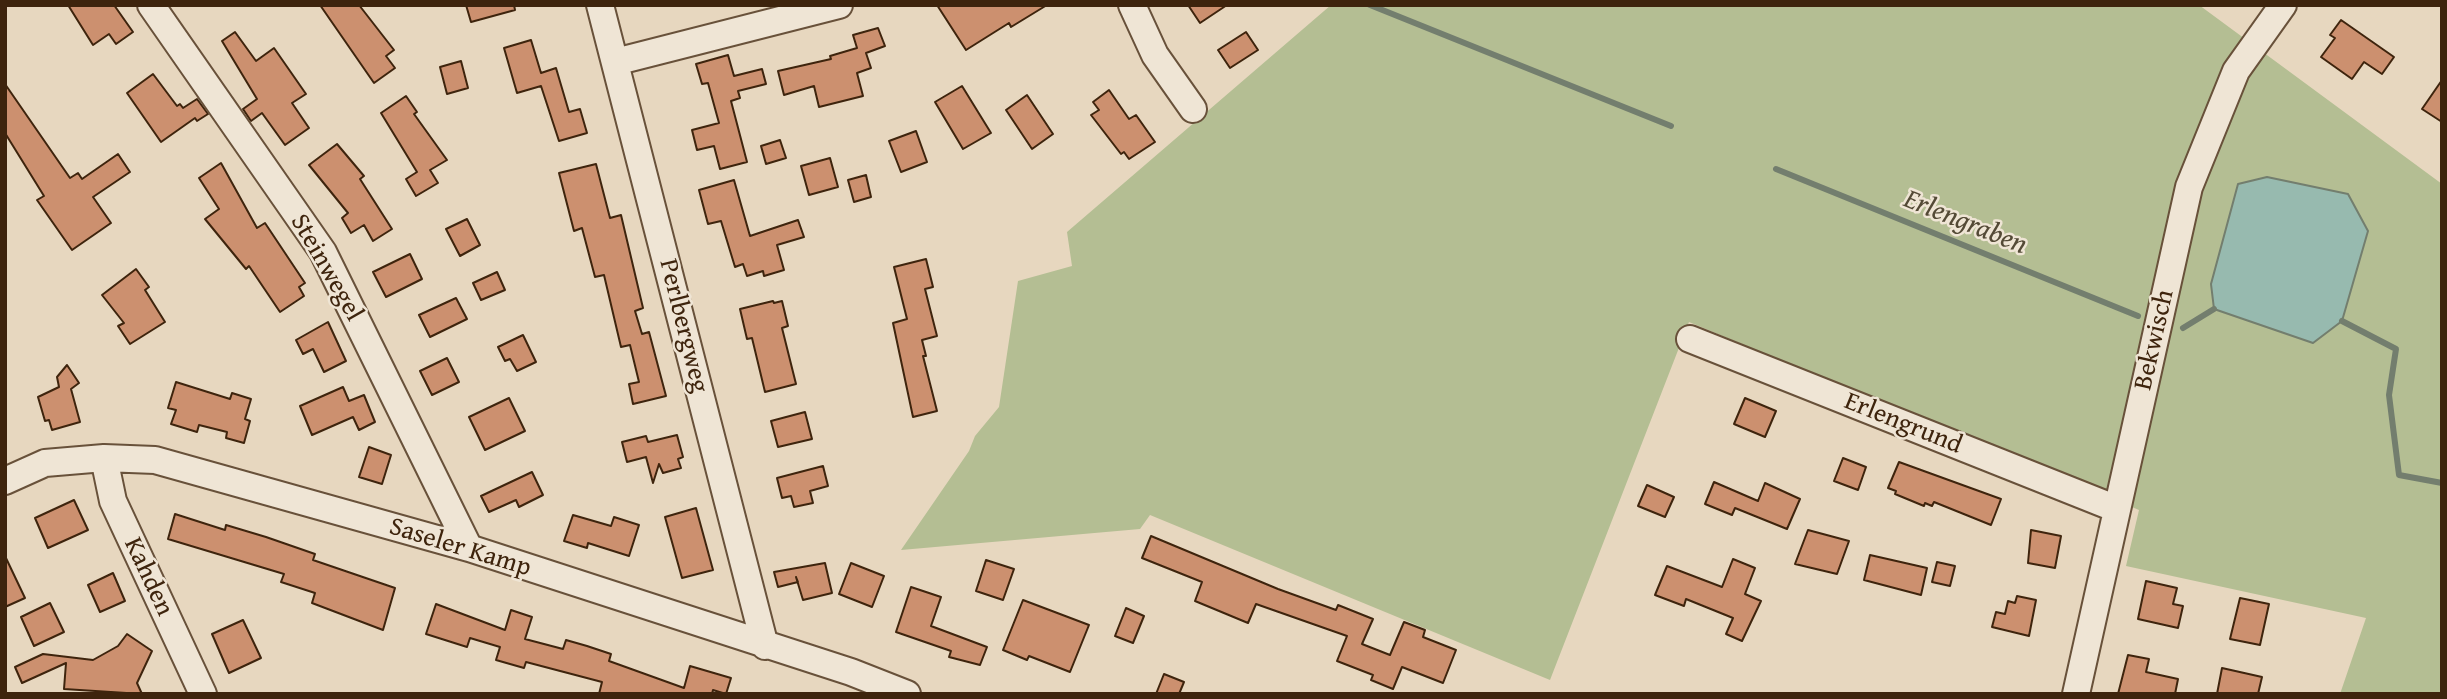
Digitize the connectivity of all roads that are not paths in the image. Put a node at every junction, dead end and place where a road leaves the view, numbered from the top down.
1 (151, 5) edge
2 (600, 5) edge
3 (839, 5) edge
4 (1132, 5) edge
5 (2270, 10) edge
6 (615, 62) junction
7 (1193, 109) dead end
8 (1690, 339) dead end
9 (104, 458) junction
10 (5, 481) edge
11 (2117, 509) junction
12 (469, 548) junction
13 (765, 646) junction
14 (857, 683) edge
15 (203, 694) edge
16 (907, 694) edge
17 (2076, 694) edge

1 - 12 street, Steinwegel
2 - 6 street, Perlbergweg
3 - 6 street
4 - 7 street
5 - 11 street, Bekwisch
6 - 13 street, Perlbergweg
8 - 11 street, Erlengrund
9 - 10 street, Saseler Kamp
9 - 12 street, Saseler Kamp
9 - 15 street, Kahden
11 - 17 street, Bekwisch
12 - 13 street, Saseler Kamp
13 - 14 street, Saseler Kamp
14 - 16 street, Saseler Kamp

